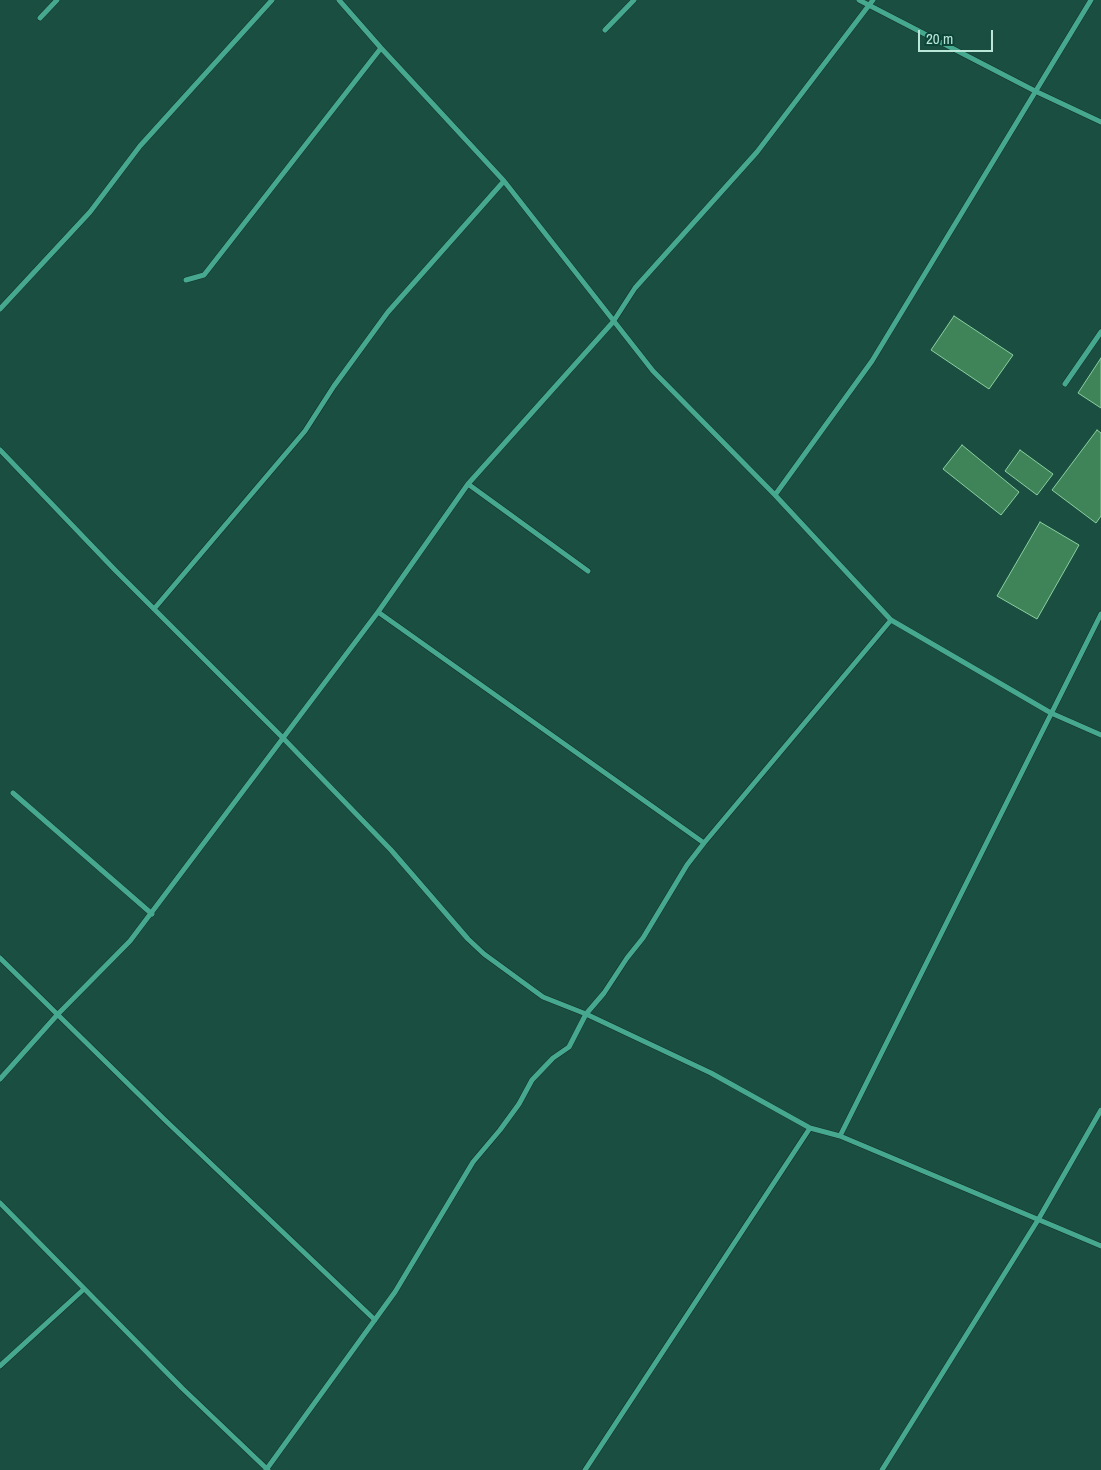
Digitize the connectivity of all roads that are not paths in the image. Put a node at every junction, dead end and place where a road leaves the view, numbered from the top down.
1 (57, 0) edge
2 (272, 0) edge
3 (339, 0) edge
4 (634, 0) edge
5 (859, 0) edge
6 (873, 0) edge
7 (1091, 0) edge
8 (869, 6) junction
9 (40, 18) dead end
10 (605, 30) dead end
11 (381, 48) junction
12 (1035, 91) junction
13 (1101, 122) edge
14 (504, 181) junction
15 (186, 280) dead end
16 (0, 309) edge
17 (613, 322) junction
18 (1101, 332) edge
19 (1065, 384) dead end
20 (0, 450) edge
21 (468, 484) junction
22 (775, 494) junction
23 (588, 571) dead end
24 (154, 609) junction
25 (378, 612) junction
26 (1101, 614) edge
27 (892, 620) junction
28 (1051, 713) junction
29 (1101, 735) edge
30 (283, 738) junction
31 (13, 793) dead end
32 (704, 842) junction
33 (152, 914) junction
34 (0, 958) edge
35 (58, 1014) junction
36 (586, 1014) junction
37 (0, 1079) edge
38 (1101, 1110) edge
39 (810, 1128) junction
40 (840, 1136) junction
41 (0, 1203) edge
42 (1038, 1220) junction
43 (1101, 1246) edge
44 (84, 1289) junction
45 (375, 1320) junction
46 (0, 1366) edge
47 (267, 1470) edge
48 (584, 1470) edge
49 (882, 1470) edge

1 - 9 street
2 - 16 street
3 - 11 street
4 - 10 street
5 - 8 street
6 - 8 street
7 - 12 street
8 - 12 street
8 - 17 street
11 - 14 street
11 - 15 street
12 - 13 street
12 - 22 street
14 - 17 street
14 - 24 street
17 - 21 street
17 - 22 street
18 - 19 street
20 - 24 street
21 - 23 street
21 - 25 street
22 - 27 street
24 - 30 street
25 - 30 street
25 - 32 street
26 - 28 street
27 - 28 street
27 - 32 street
28 - 29 street
28 - 40 street
30 - 33 street
30 - 36 street
31 - 33 street
32 - 36 street
33 - 35 street
34 - 35 street
35 - 37 street
35 - 45 street
36 - 39 street
36 - 45 street
38 - 42 street
39 - 40 street
39 - 48 street
40 - 42 street
41 - 44 street
42 - 43 street
42 - 49 street
44 - 46 street
44 - 47 street
45 - 47 street

